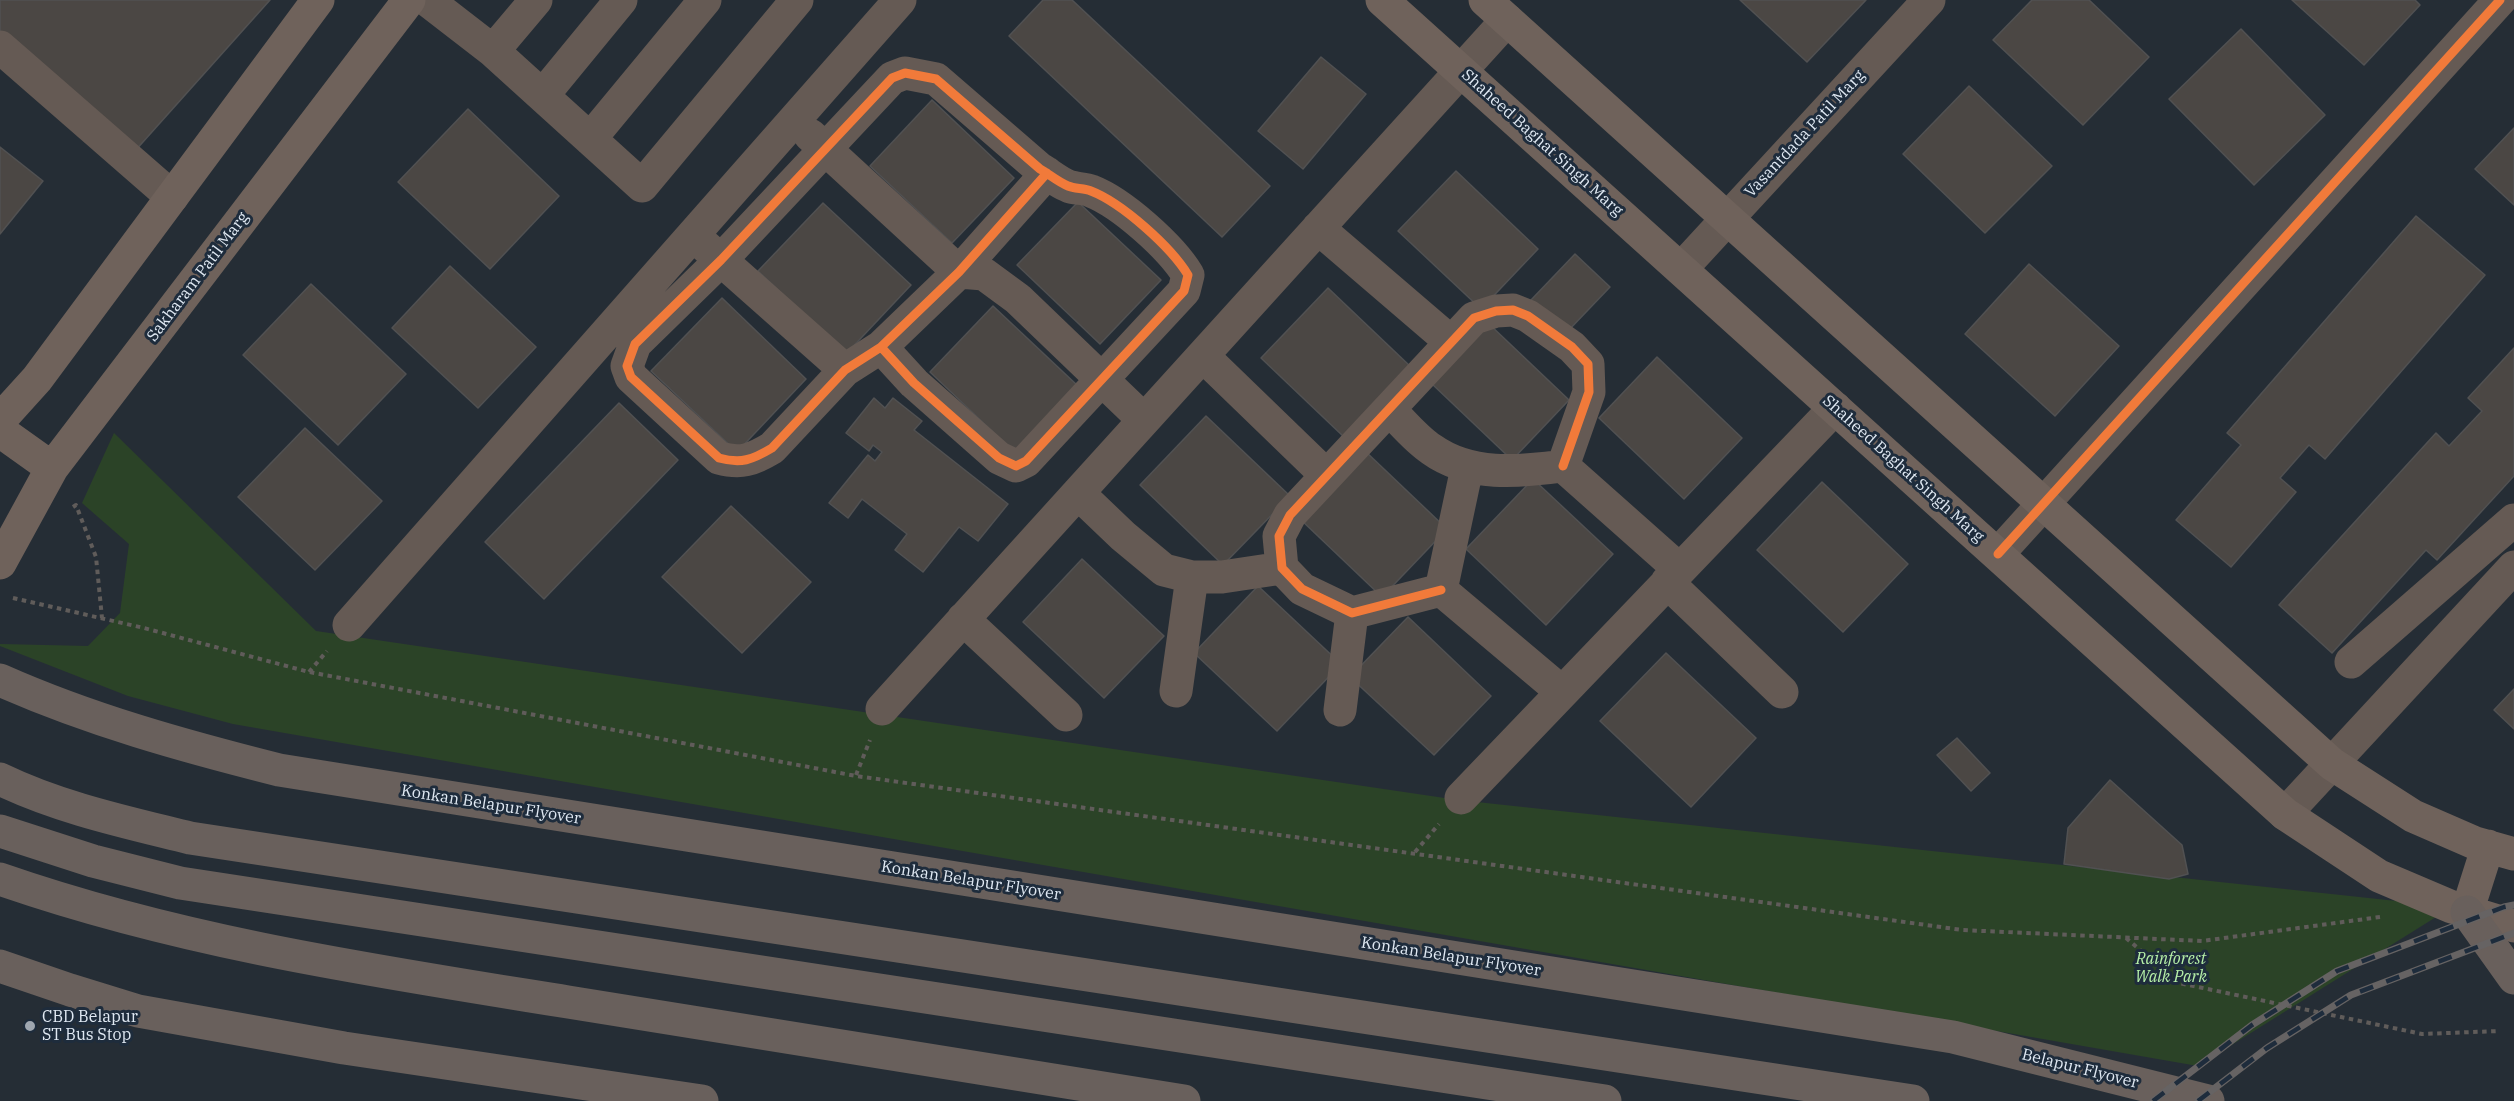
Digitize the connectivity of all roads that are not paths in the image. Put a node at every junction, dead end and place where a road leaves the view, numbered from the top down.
1 (318, 0) edge
2 (409, 0) edge
3 (427, 0) edge
4 (536, 0) edge
5 (621, 0) edge
6 (705, 0) edge
7 (797, 0) edge
8 (900, 0) edge
9 (1382, 0) edge
10 (1929, 0) edge
11 (2500, 0) edge
12 (1496, 10) edge
13 (0, 47) edge
14 (493, 51) junction
15 (1461, 70) junction
16 (543, 95) junction
17 (794, 121) junction
18 (590, 139) junction
19 (825, 149) junction
20 (1047, 173) junction
21 (171, 197) junction
22 (1727, 218) junction
23 (1318, 228) junction
24 (694, 236) junction
25 (721, 260) junction
26 (1681, 269) junction
27 (959, 272) junction
28 (1451, 342) junction
29 (881, 347) junction
30 (1203, 356) junction
31 (845, 369) junction
32 (1101, 379) junction
33 (1835, 408) junction
34 (1390, 410) junction
35 (0, 420) edge
36 (1144, 420) junction
37 (0, 431) edge
38 (1563, 466) junction
39 (52, 468) junction
40 (1467, 468) junction
41 (1326, 475) junction
42 (1078, 493) junction
43 (2044, 504) junction
44 (2514, 520) edge
45 (1998, 555) junction
46 (2514, 567) edge
47 (1282, 568) junction
48 (1673, 576) junction
49 (1192, 577) junction
50 (1, 579) edge
51 (1442, 590) junction
52 (1352, 613) junction
53 (963, 619) junction
54 (349, 625) dead end
55 (2351, 662) dead end
56 (0, 680) edge
57 (1176, 691) dead end
58 (1562, 692) junction
59 (1782, 692) dead end
60 (882, 709) dead end
61 (1340, 710) dead end
62 (1065, 715) dead end
63 (2332, 764) junction
64 (0, 779) edge
65 (1461, 798) dead end
66 (2285, 814) junction
67 (14, 835) edge
68 (2501, 850) edge
69 (0, 859) edge
70 (0, 879) edge
71 (2467, 912) junction
72 (2514, 926) edge
73 (0, 966) edge
74 (2514, 978) edge
75 (1953, 1036) joint
76 (702, 1101) edge
77 (1184, 1101) edge
78 (1605, 1101) edge
79 (1913, 1101) edge
80 (2208, 1101) edge

1 - 21 main road
2 - 39 main road, Sakharam Patil Marg
3 - 14 street
4 - 14 street
5 - 16 street
6 - 18 street
7 - 18 street
8 - 17 street
9 - 15 main road, Shaheed Baghat Singh Marg
10 - 22 street, Vasantdada Patil Marg
11 - 43 street
12 - 15 street
12 - 22 main road
13 - 21 street
14 - 16 street
15 - 23 street
15 - 26 main road, Shaheed Baghat Singh Marg
16 - 18 street
17 - 19 street
17 - 24 street
19 - 20 street
19 - 25 street
19 - 27 street
20 - 27 street
20 - 32 street
21 - 35 main road
22 - 26 street, Vasantdada Patil Marg
22 - 43 main road
23 - 28 street
23 - 30 street
24 - 25 street
24 - 54 street
25 - 31 street
25 - 31 street
26 - 33 main road, Shaheed Baghat Singh Marg
27 - 29 street
27 - 32 street
28 - 34 street
28 - 38 street
29 - 31 street
29 - 32 street
30 - 36 street
30 - 41 street
32 - 36 street
33 - 45 main road, Shaheed Baghat Singh Marg
33 - 48 street
34 - 40 street
34 - 41 street
36 - 42 street
37 - 39 main road
38 - 40 street
38 - 48 street
39 - 50 main road, Sakharam Patil Marg
40 - 51 street
41 - 47 street
42 - 49 street
42 - 53 street
43 - 45 street
43 - 63 main road
44 - 55 street
45 - 66 main road, Shaheed Baghat Singh Marg
46 - 63 street
47 - 49 street
47 - 52 street
48 - 58 street
48 - 59 street
49 - 57 street
51 - 52 street
51 - 58 street
52 - 61 street
53 - 60 street
53 - 62 street
56 - 75 highway, Konkan Belapur Flyover
58 - 65 street
63 - 66 street
63 - 68 main road
64 - 79 highway
66 - 71 main road, Shaheed Baghat Singh Marg
67 - 69 highway
67 - 78 highway
68 - 71 main road
70 - 77 highway
71 - 72 main road, Shaheed Baghat Singh Marg
71 - 74 highway
73 - 76 highway
75 - 80 highway, Belapur Flyover

